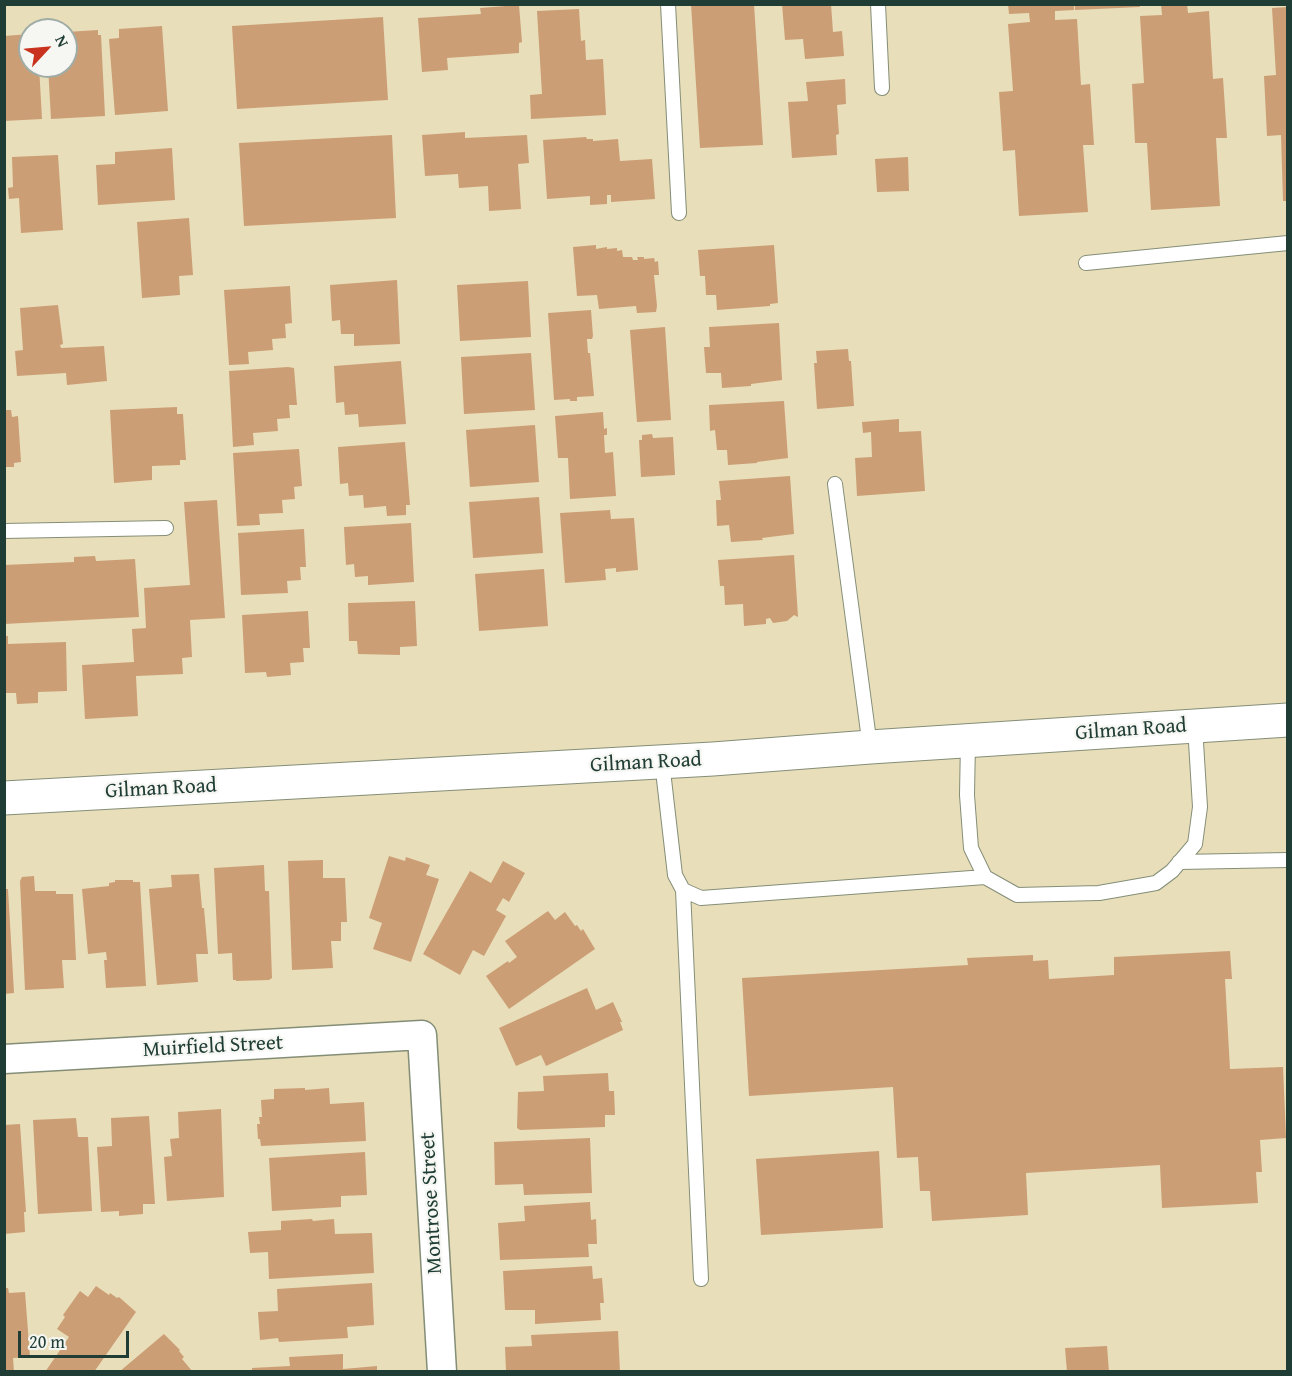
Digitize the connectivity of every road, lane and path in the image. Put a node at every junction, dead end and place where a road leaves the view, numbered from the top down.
1 (668, 4) edge
2 (878, 4) edge
3 (882, 88) dead end
4 (679, 213) dead end
5 (1287, 243) edge
6 (1086, 263) dead end
7 (835, 484) dead end
8 (166, 528) dead end
9 (4, 531) edge
10 (1287, 720) edge
11 (1195, 726) junction
12 (968, 741) junction
13 (870, 747) junction
14 (662, 762) junction
15 (4, 798) edge
16 (1287, 860) edge
17 (1179, 862) junction
18 (985, 877) junction
19 (683, 890) junction
20 (422, 1035) joint
21 (4, 1059) edge
22 (701, 1279) dead end
23 (442, 1371) edge

1 - 4 lane
2 - 3 lane
5 - 6 lane
7 - 13 lane
8 - 9 lane
10 - 11 street, Gilman Road
11 - 12 street, Gilman Road
11 - 17 lane
12 - 13 street, Gilman Road
12 - 18 lane
13 - 14 street, Gilman Road
14 - 15 street, Gilman Road
14 - 19 lane
16 - 17 lane
17 - 18 lane
18 - 19 lane
19 - 22 lane
20 - 21 street, Muirfield Street
20 - 23 street, Montrose Street

